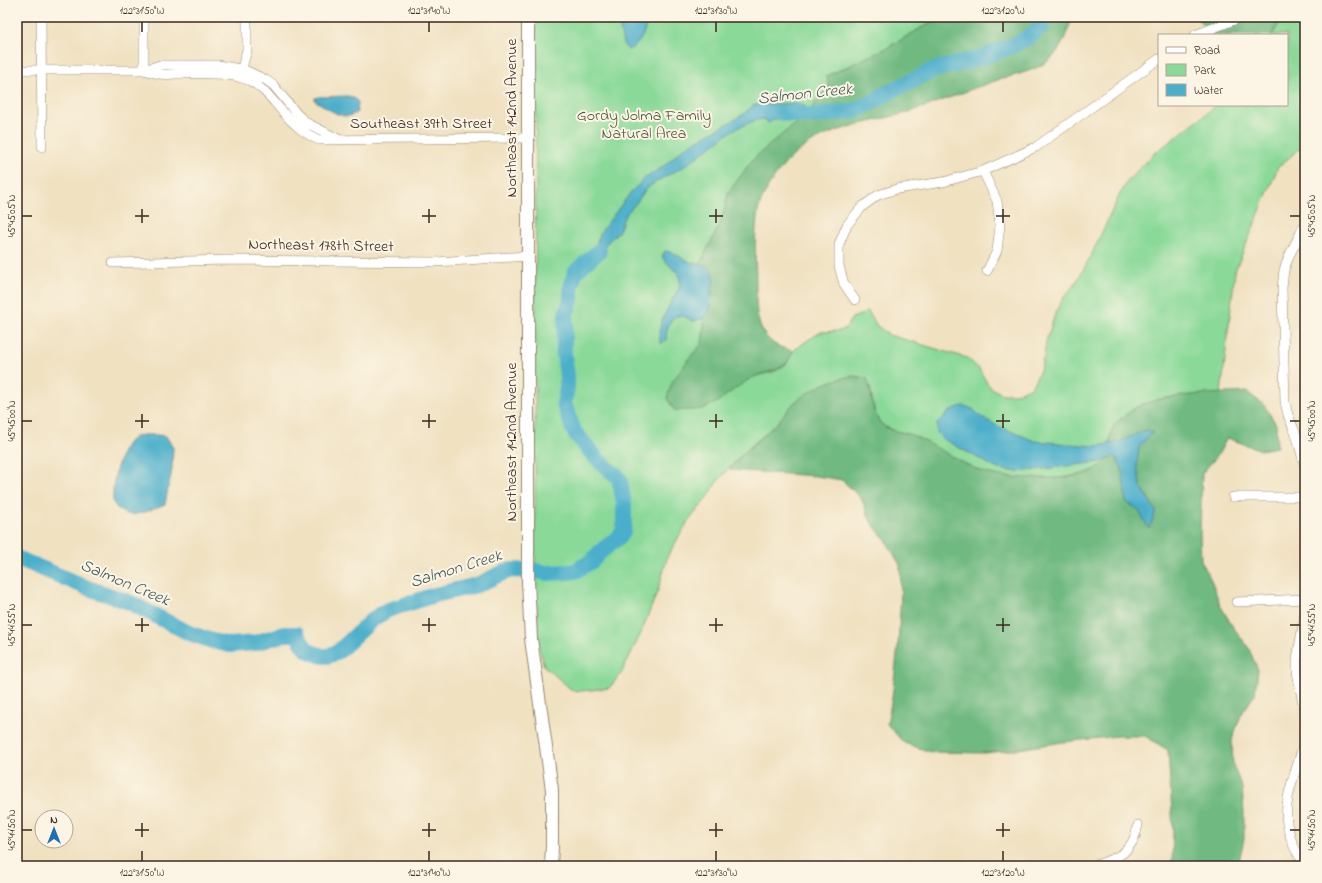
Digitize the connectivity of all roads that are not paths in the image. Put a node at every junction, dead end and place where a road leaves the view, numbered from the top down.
1 (41, 17) edge
2 (144, 17) edge
3 (247, 17) edge
4 (528, 17) edge
5 (1242, 17) edge
6 (1198, 34) edge
7 (1158, 60) edge
8 (17, 70) edge
9 (42, 70) junction
10 (144, 70) junction
11 (241, 73) junction
12 (528, 138) junction
13 (42, 147) dead end
14 (982, 171) junction
15 (1305, 224) edge
16 (528, 256) junction
17 (113, 263) dead end
18 (987, 271) dead end
19 (855, 300) dead end
20 (1301, 437) edge
21 (1305, 467) edge
22 (1233, 497) dead end
23 (1305, 497) edge
24 (1305, 599) edge
25 (1236, 602) dead end
26 (1305, 614) edge
27 (1305, 714) edge
28 (1305, 739) edge
29 (1138, 825) dead end
30 (1305, 862) edge
31 (551, 866) edge
32 (1093, 866) edge

1 - 9 street
2 - 10 street
3 - 11 street
4 - 12 street, Northeast 142nd Avenue
5 - 6 street
7 - 14 street
8 - 9 street, Southeast 39th Street
9 - 10 street, Southeast 39th Street
9 - 13 street
10 - 11 street, Southeast 39th Street
11 - 12 street, Southeast 39th Street
12 - 16 street, Northeast 142nd Avenue
14 - 18 street
14 - 19 street
15 - 20 street
16 - 17 street, Northeast 178th Street
16 - 31 street, Northeast 142nd Avenue
20 - 21 street
22 - 23 street
24 - 25 street
26 - 27 street
28 - 30 street
29 - 32 street

